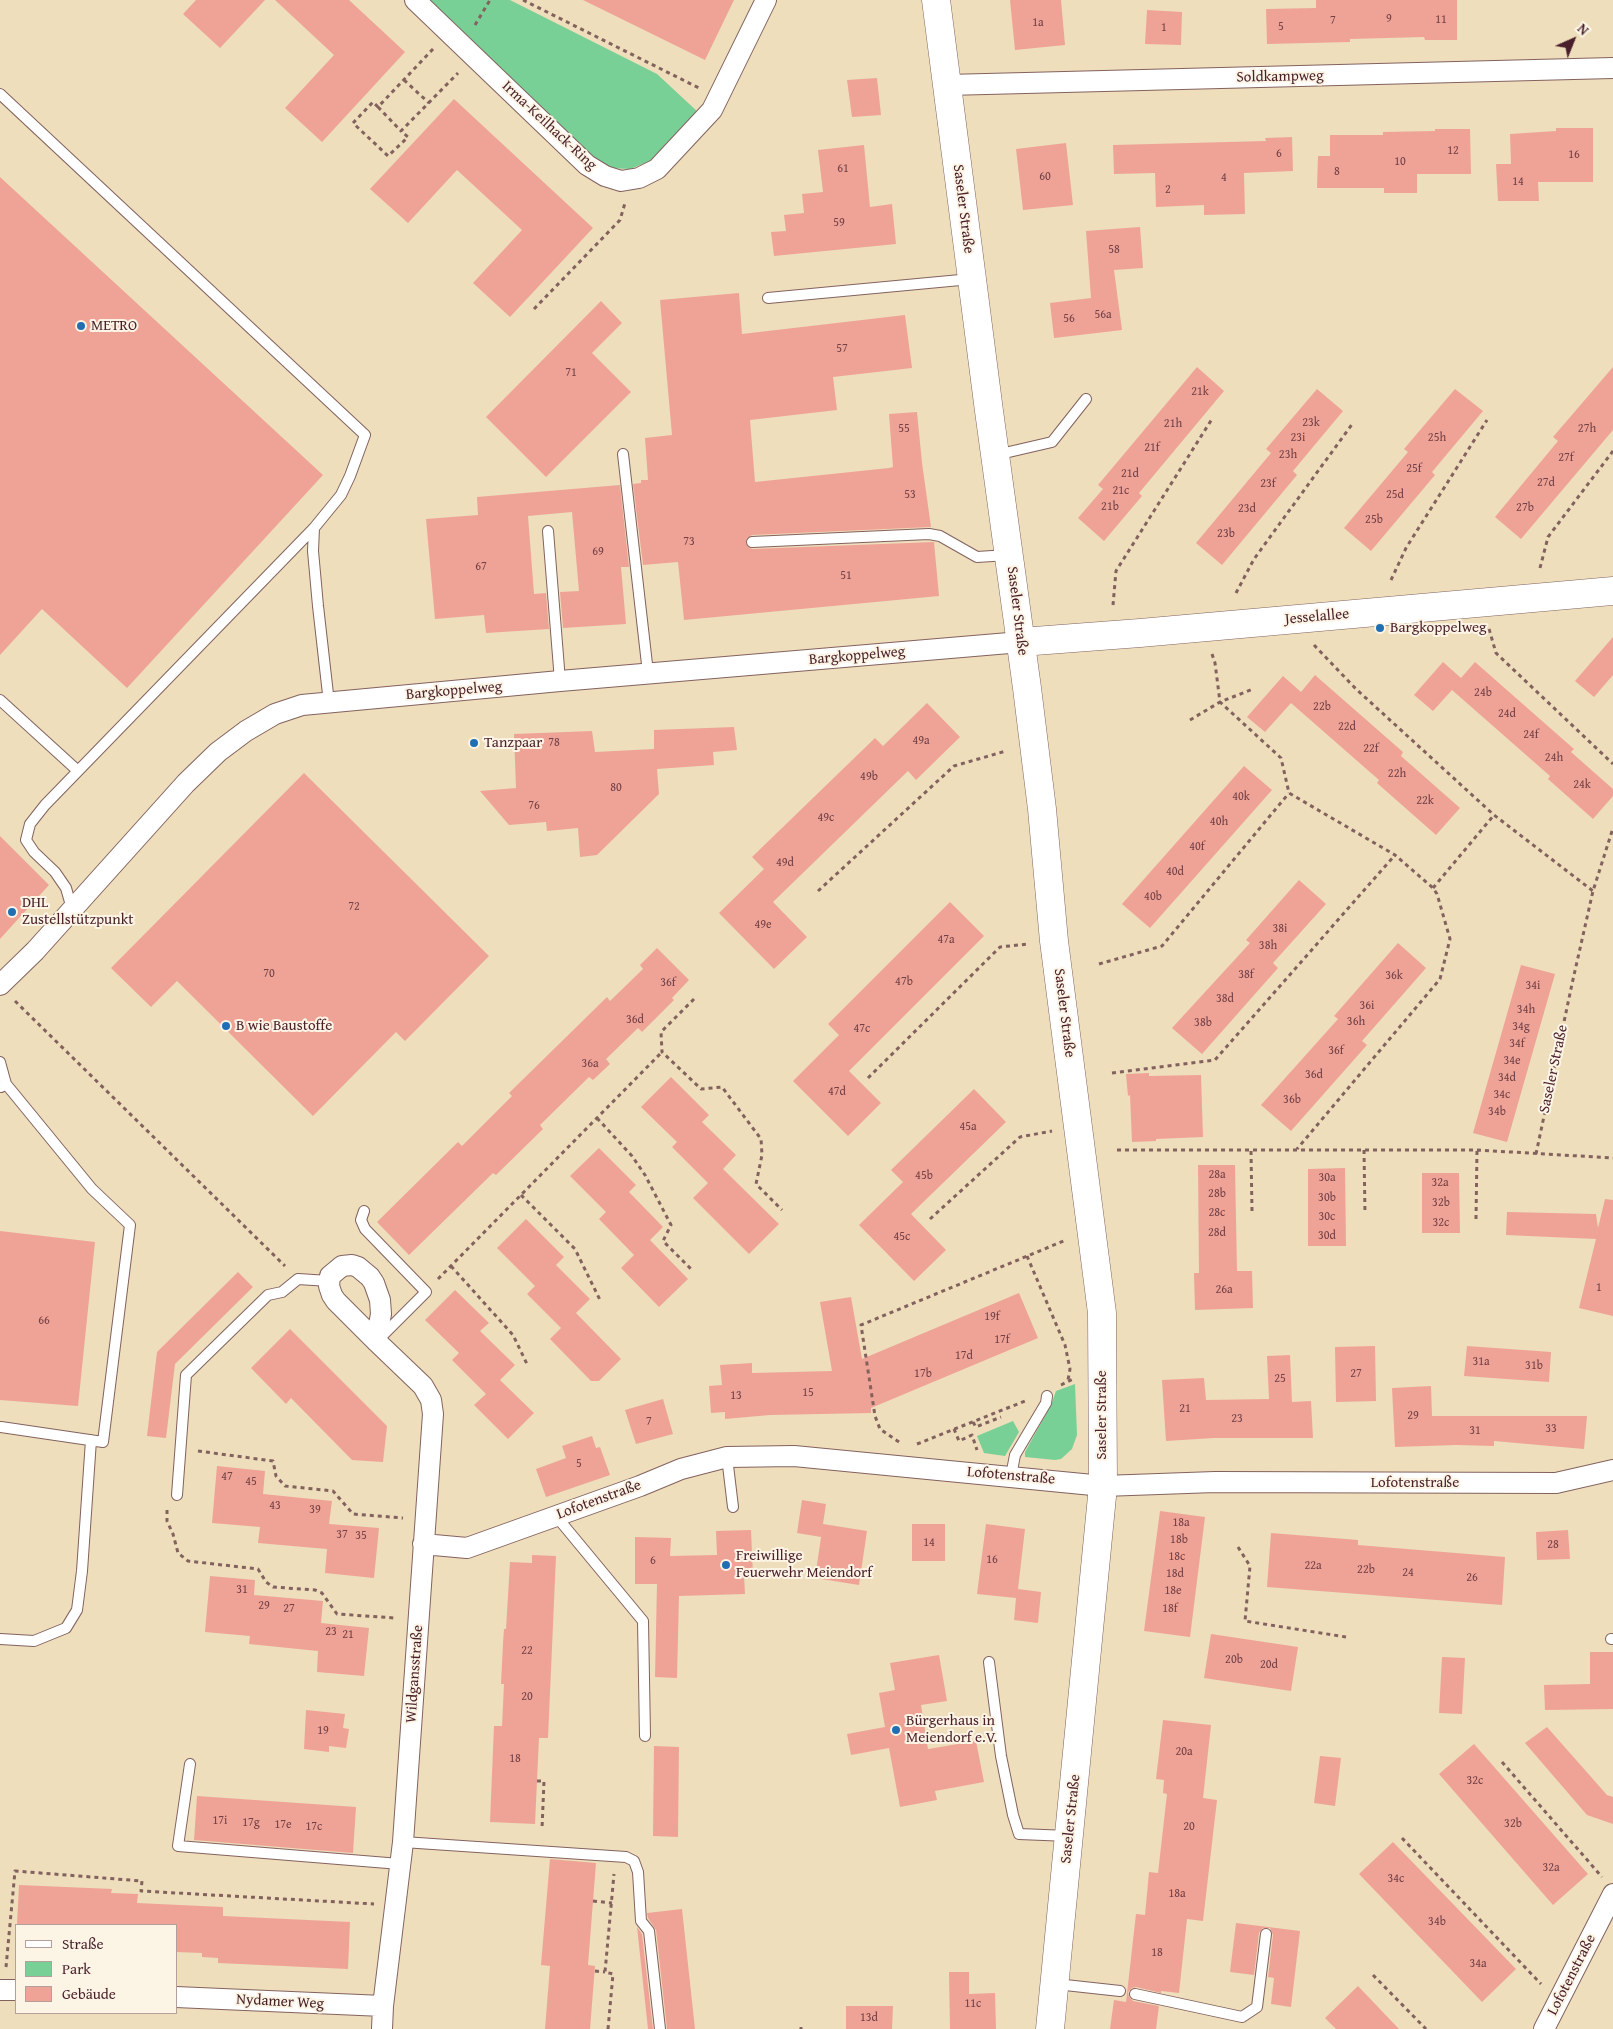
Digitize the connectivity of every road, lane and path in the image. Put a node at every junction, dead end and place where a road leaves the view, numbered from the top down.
1 (415, 0) edge
2 (490, 0) edge
3 (523, 0) edge
4 (766, 0) edge
5 (936, 0) edge
6 (462, 44) junction
7 (1613, 68) edge
8 (404, 80) junction
9 (947, 85) junction
10 (0, 94) edge
11 (718, 97) junction
12 (429, 102) junction
13 (378, 107) junction
14 (401, 131) junction
15 (630, 180) junction
16 (972, 279) junction
17 (768, 298) dead end
18 (534, 309) dead end
19 (1086, 399) dead end
20 (1212, 419) dead end
21 (1487, 420) dead end
22 (1353, 423) dead end
23 (1613, 451) edge
24 (623, 454) dead end
25 (995, 455) junction
26 (314, 528) junction
27 (548, 531) dead end
28 (752, 542) dead end
29 (1009, 554) junction
30 (1540, 568) dead end
31 (1391, 580) dead end
32 (1613, 591) edge
33 (1236, 593) dead end
34 (1113, 605) dead end
35 (1489, 629) dead end
36 (1021, 642) junction
37 (1314, 645) dead end
38 (1212, 653) dead end
39 (648, 673) junction
40 (560, 681) junction
41 (1254, 689) dead end
42 (0, 700) edge
43 (1220, 702) junction
44 (329, 703) junction
45 (1190, 720) dead end
46 (1006, 752) dead end
47 (1613, 764) edge
48 (78, 771) junction
49 (1288, 793) junction
50 (1494, 815) junction
51 (1613, 828) edge
52 (1395, 854) junction
53 (1433, 888) junction
54 (818, 891) dead end
55 (1593, 891) junction
56 (72, 909) junction
57 (1032, 943) dead end
58 (1100, 964) dead end
59 (0, 985) edge
60 (14, 1000) dead end
61 (694, 1000) dead end
62 (662, 1052) junction
63 (0, 1062) edge
64 (1112, 1073) dead end
65 (868, 1078) dead end
66 (3, 1086) edge
67 (597, 1118) junction
68 (1056, 1130) dead end
69 (1296, 1149) junction
70 (1116, 1150) dead end
71 (1364, 1150) junction
72 (1477, 1150) junction
73 (1251, 1151) junction
74 (1536, 1154) junction
75 (1613, 1158) edge
76 (521, 1196) junction
77 (782, 1210) dead end
78 (364, 1211) dead end
79 (1252, 1211) dead end
80 (1365, 1214) dead end
81 (930, 1219) dead end
82 (1476, 1219) dead end
83 (1067, 1240) dead end
84 (1027, 1256) junction
85 (451, 1266) junction
86 (691, 1269) dead end
87 (298, 1279) junction
88 (328, 1281) junction
89 (426, 1292) junction
90 (600, 1300) dead end
91 (376, 1341) junction
92 (527, 1364) dead end
93 (1082, 1376) dead end
94 (1068, 1381) junction
95 (1050, 1392) joint
96 (1030, 1399) dead end
97 (1001, 1417) dead end
98 (973, 1422) junction
99 (0, 1427) edge
100 (954, 1429) junction
101 (91, 1440) junction
102 (903, 1443) dead end
103 (911, 1444) dead end
104 (180, 1448) junction
105 (727, 1457) junction
106 (1613, 1470) edge
107 (976, 1473) junction
108 (1011, 1476) junction
109 (1103, 1486) junction
110 (177, 1495) joint
111 (733, 1507) dead end
112 (556, 1516) junction
113 (425, 1519) junction
114 (424, 1544) junction
115 (1238, 1547) dead end
116 (418, 1620) junction
117 (1346, 1637) dead end
118 (0, 1639) edge
119 (989, 1662) dead end
120 (644, 1736) dead end
121 (1502, 1762) dead end
122 (190, 1764) dead end
123 (537, 1781) dead end
124 (542, 1829) dead end
125 (1069, 1836) junction
126 (1402, 1838) dead end
127 (403, 1842) junction
128 (615, 1857) junction
129 (400, 1864) junction
130 (1610, 1888) edge
131 (593, 1901) dead end
132 (612, 1903) junction
133 (396, 1906) junction
134 (1266, 1934) dead end
135 (595, 1971) dead end
136 (606, 1972) junction
137 (1373, 1975) dead end
138 (1055, 1984) junction
139 (7, 1990) edge
140 (1120, 1991) dead end
141 (1135, 1994) dead end
142 (178, 1997) edge
143 (1558, 2002) junction
144 (383, 2006) junction
145 (382, 2029) edge
146 (608, 2029) edge
147 (660, 2029) edge
148 (1050, 2029) edge
149 (1426, 2029) edge
150 (1544, 2029) edge

1 - 6 street, Irma-Keilhack-Ring
2 - 6 path
3 - 11 path
4 - 11 street
5 - 9 street, Saseler Straße
6 - 8 path
6 - 12 path
6 - 15 street, Irma-Keilhack-Ring
7 - 9 street, Soldkampweg
8 - 12 path
8 - 13 path
9 - 16 street, Saseler Straße
10 - 26 lane
11 - 15 street
12 - 14 path
13 - 14 path
13 - 14 path
15 - 18 path
16 - 17 lane
16 - 25 street, Saseler Straße
19 - 25 lane
20 - 34 path
21 - 31 path
22 - 33 path
23 - 30 path
24 - 39 lane
25 - 29 street, Saseler Straße
26 - 44 lane
26 - 48 lane
27 - 40 lane
28 - 29 lane
29 - 36 street, Saseler Straße
32 - 36 street, Jesselallee
35 - 47 path
36 - 39 street, Bargkoppelweg
36 - 109 street, Saseler Straße
37 - 50 path
38 - 43 path
39 - 40 street, Bargkoppelweg
40 - 44 street, Bargkoppelweg
41 - 43 path
42 - 48 lane
43 - 45 path
43 - 49 path
44 - 56 street, Bargkoppelweg
46 - 54 path
48 - 56 lane
49 - 52 path
49 - 58 path
50 - 53 path
50 - 55 path
51 - 55 path, Saseler Straße
52 - 53 path
52 - 64 path
53 - 69 path
55 - 74 path, Saseler Straße
56 - 59 street, Bargkoppelweg
57 - 65 path
60 - 87 path
61 - 62 path
62 - 67 path
62 - 77 path
63 - 66 lane
66 - 101 lane
67 - 76 path
67 - 86 path
68 - 81 path
69 - 71 path
69 - 73 path
70 - 73 path
71 - 72 path
71 - 80 path
72 - 74 path
72 - 82 path
73 - 79 path
74 - 75 path
76 - 85 path
76 - 90 path
78 - 89 lane
83 - 84 path
84 - 94 path
84 - 102 path
85 - 89 path
85 - 92 path
87 - 88 lane
87 - 104 lane
88 - 91 street, Wildgansstraße
88 - 91 street
89 - 91 lane
91 - 113 street, Wildgansstraße
93 - 94 path
94 - 95 path
95 - 108 lane
96 - 98 path
97 - 98 path
98 - 100 path
99 - 101 lane
100 - 103 path
100 - 107 path
101 - 118 lane
104 - 110 lane
104 - 113 path
105 - 107 street, Lofotenstraße
105 - 111 lane
105 - 112 street, Lofotenstraße
106 - 109 street, Lofotenstraße
107 - 108 street, Lofotenstraße
108 - 109 street, Lofotenstraße
109 - 125 street, Saseler Straße
110 - 116 path
112 - 114 street, Lofotenstraße
112 - 120 lane
113 - 114 street, Wildgansstraße
114 - 116 street, Wildgansstraße
115 - 117 path
116 - 127 street, Wildgansstraße
119 - 125 lane
121 - 130 path
122 - 129 lane
123 - 124 path
125 - 138 street, Saseler Straße
126 - 143 path
127 - 128 lane
127 - 129 street, Wildgansstraße
128 - 132 path
128 - 147 lane
129 - 133 street, Wildgansstraße
130 - 143 street, Lofotenstraße
131 - 132 path
132 - 136 path
133 - 139 path
133 - 144 street, Wildgansstraße
134 - 141 lane
135 - 136 path
136 - 146 path
137 - 149 path
138 - 140 lane
138 - 148 street, Saseler Straße
142 - 144 street, Nydamer Weg
143 - 150 street, Lofotenstraße
144 - 145 street, Wildgansstraße

